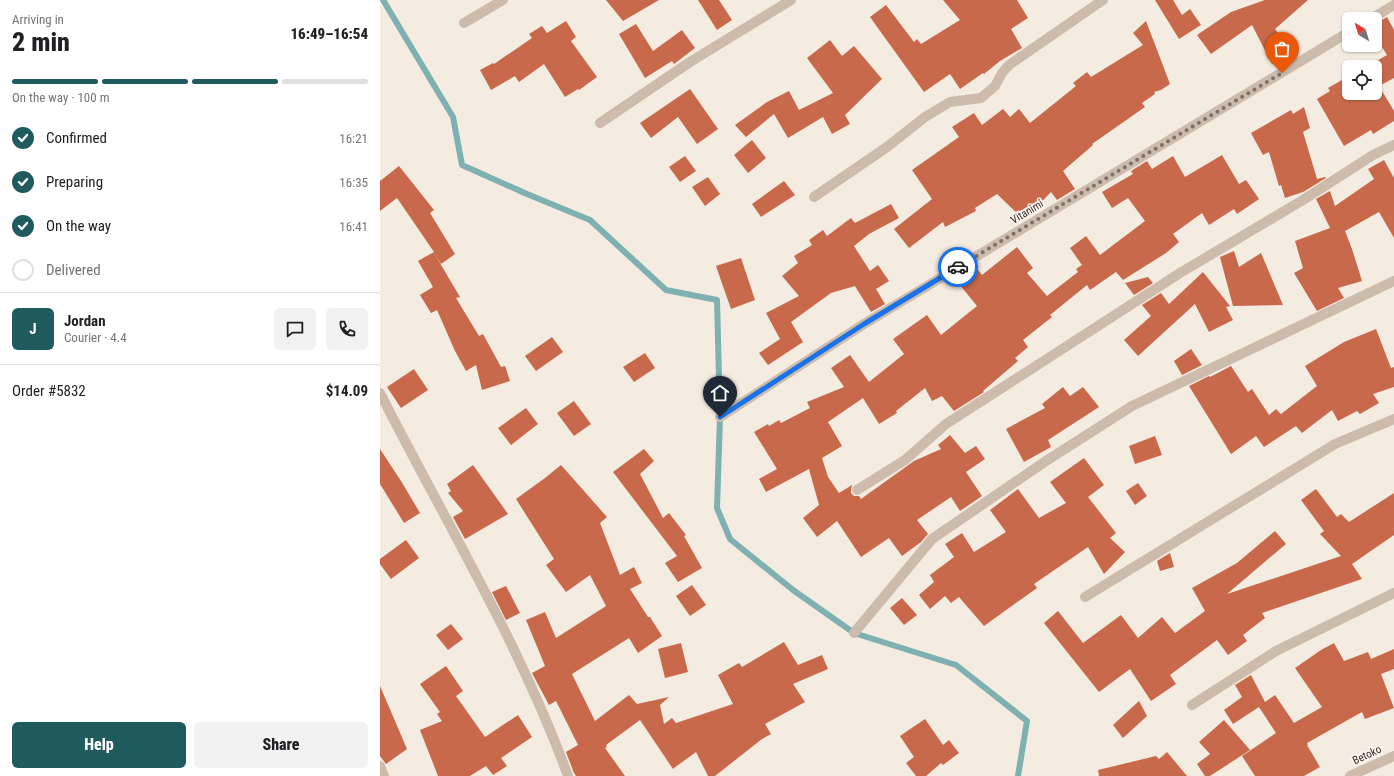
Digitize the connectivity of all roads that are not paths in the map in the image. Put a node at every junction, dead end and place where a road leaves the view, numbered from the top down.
1 (503, 0) edge
2 (791, 0) edge
3 (1103, 0) edge
4 (1393, 4) edge
5 (1381, 12) edge
6 (464, 23) dead end
7 (1342, 36) edge
8 (600, 122) dead end
9 (1394, 145) edge
10 (814, 197) dead end
11 (1394, 281) edge
12 (380, 393) edge
13 (720, 417) dead end
14 (1394, 419) edge
15 (857, 490) dead end
16 (1394, 593) edge
17 (1085, 597) dead end
18 (854, 633) dead end
19 (1192, 705) dead end
20 (1394, 756) edge
21 (380, 766) edge
22 (384, 776) edge
23 (568, 776) edge
24 (1350, 776) edge

1 - 6 street
2 - 8 street
3 - 10 street
4 - 5 street
7 - 13 street, Vitanimi
9 - 15 street
11 - 18 street
12 - 23 street
14 - 17 street
16 - 19 street
20 - 24 street, Betoko
21 - 22 street

